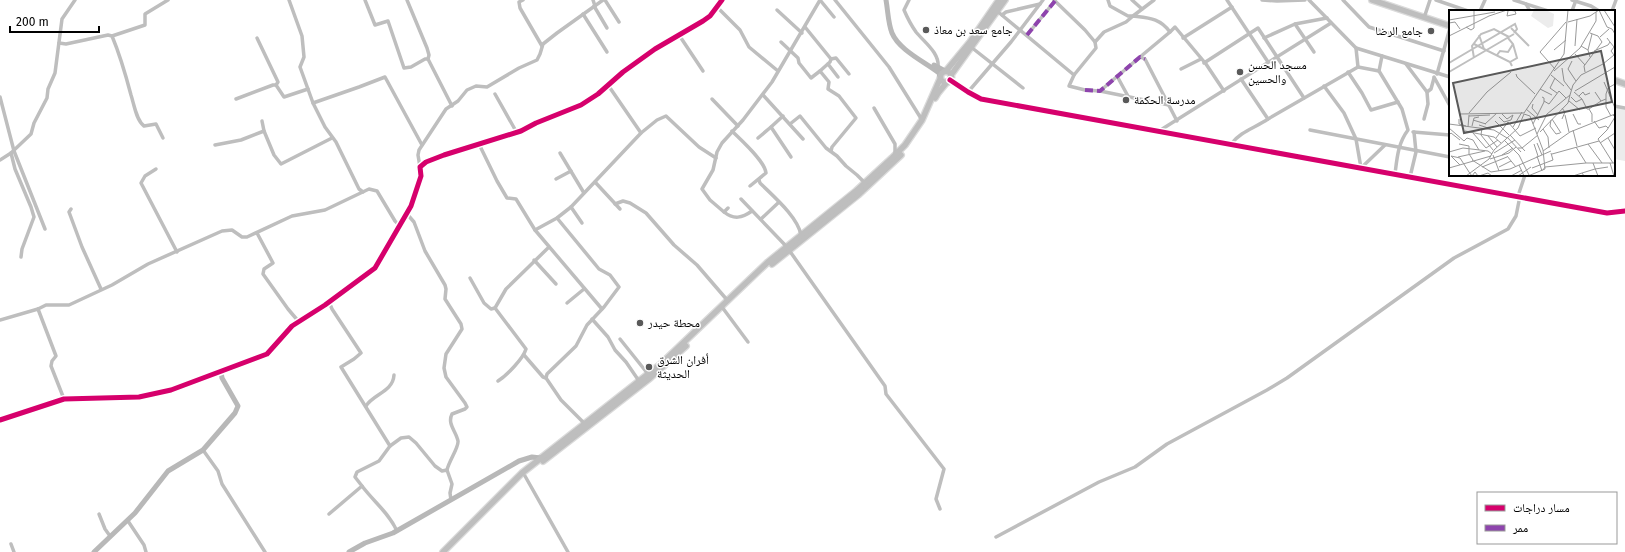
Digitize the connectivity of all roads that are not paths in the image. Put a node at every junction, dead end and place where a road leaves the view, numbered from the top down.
1 (75, 0) edge
2 (168, 0) edge
3 (290, 0) edge
4 (365, 0) edge
5 (407, 0) edge
6 (523, 0) edge
7 (593, 0) edge
8 (604, 0) edge
9 (722, 0) edge
10 (819, 0) edge
11 (835, 0) edge
12 (886, 0) edge
13 (889, 0) edge
14 (909, 0) edge
15 (999, 0) edge
16 (1005, 0) edge
17 (1043, 0) edge
18 (1108, 0) edge
19 (1132, 0) edge
20 (1154, 0) edge
21 (1227, 0) edge
22 (1262, 0) edge
23 (1305, 0) edge
24 (1309, 0) edge
25 (1343, 0) edge
26 (1372, 0) edge
27 (1383, 0) edge
28 (1430, 0) edge
29 (1436, 0) edge
30 (1485, 0) edge
31 (1514, 0) edge
32 (1575, 0) edge
33 (1616, 0) edge
34 (1055, 1) edge
35 (1283, 1) edge
36 (1040, 4) junction
37 (1526, 4) junction
38 (595, 6) junction
39 (717, 7) junction
40 (1232, 7) junction
41 (1142, 9) junction
42 (777, 10) dead end
43 (1465, 10) edge
44 (1480, 10) edge
45 (1529, 10) edge
46 (1545, 10) edge
47 (1572, 10) edge
48 (1597, 10) edge
49 (1612, 10) edge
50 (1000, 13) junction
51 (583, 14) junction
52 (1133, 16) junction
53 (834, 17) dead end
54 (1424, 17) junction
55 (1327, 18) junction
56 (619, 22) dead end
57 (1331, 23) junction
58 (1295, 24) junction
59 (805, 27) junction
60 (1449, 27) edge
61 (607, 28) dead end
62 (1020, 29) junction
63 (1449, 31) edge
64 (1170, 32) junction
65 (1249, 32) junction
66 (802, 33) junction
67 (679, 34) junction
68 (1027, 35) junction
69 (112, 36) junction
70 (257, 38) dead end
71 (1183, 38) junction
72 (1264, 38) junction
73 (1306, 40) junction
74 (781, 42) dead end
75 (1095, 42) junction
76 (59, 44) junction
77 (971, 44) junction
78 (542, 46) junction
79 (1356, 48) junction
80 (1444, 51) junction
81 (607, 52) dead end
82 (791, 52) junction
83 (1314, 52) dead end
84 (1382, 56) junction
85 (1140, 57) junction
86 (1276, 57) junction
87 (428, 59) junction
88 (831, 59) junction
89 (1203, 61) junction
90 (1268, 62) junction
91 (1405, 63) junction
92 (828, 64) junction
93 (992, 64) junction
94 (1358, 67) junction
95 (938, 68) junction
96 (1181, 68) dead end
97 (702, 70) dead end
98 (778, 71) junction
99 (820, 71) junction
100 (945, 71) junction
101 (1379, 71) junction
102 (1348, 72) junction
103 (1436, 73) junction
104 (849, 74) dead end
105 (1074, 75) junction
106 (1117, 76) junction
107 (838, 78) dead end
108 (940, 78) junction
109 (1434, 78) junction
110 (1449, 78) edge
111 (949, 79) junction
112 (1241, 79) junction
113 (1615, 80) edge
114 (276, 85) junction
115 (1624, 85) edge
116 (608, 86) junction
117 (1324, 86) junction
118 (1022, 88) dead end
119 (308, 89) junction
120 (828, 89) junction
121 (1224, 90) junction
122 (1100, 91) junction
123 (968, 92) junction
124 (1427, 92) junction
125 (823, 93) dead end
126 (496, 94) dead end
127 (763, 94) junction
128 (0, 97) edge
129 (1129, 98) junction
130 (1304, 98) junction
131 (236, 99) dead end
132 (712, 99) dead end
133 (1398, 102) junction
134 (313, 103) junction
135 (1449, 104) edge
136 (1169, 105) junction
137 (452, 106) junction
138 (1615, 106) edge
139 (874, 108) dead end
140 (1625, 108) edge
141 (783, 116) junction
142 (1268, 119) junction
143 (1424, 119) dead end
144 (922, 120) junction
145 (262, 121) dead end
146 (1177, 121) junction
147 (790, 124) junction
148 (738, 126) junction
149 (771, 127) junction
150 (1310, 130) dead end
151 (1408, 130) junction
152 (264, 131) junction
153 (732, 131) junction
154 (1159, 131) junction
155 (517, 132) junction
156 (1414, 132) junction
157 (641, 133) junction
158 (1449, 135) edge
159 (163, 138) dead end
160 (332, 138) junction
161 (758, 138) dead end
162 (803, 138) dead end
163 (1356, 140) junction
164 (479, 144) junction
165 (1231, 144) junction
166 (215, 145) dead end
167 (422, 145) junction
168 (1385, 145) junction
169 (1399, 148) junction
170 (831, 151) junction
171 (12, 152) junction
172 (1416, 152) junction
173 (560, 153) dead end
174 (790, 157) dead end
175 (1449, 157) edge
176 (716, 158) junction
177 (894, 158) junction
178 (0, 160) edge
179 (420, 167) junction
180 (1362, 168) junction
181 (156, 169) dead end
182 (571, 171) junction
183 (1394, 174) junction
184 (1525, 176) edge
185 (1410, 177) junction
186 (556, 179) dead end
187 (759, 180) junction
188 (595, 182) junction
189 (865, 183) junction
190 (750, 186) dead end
191 (364, 192) junction
192 (584, 193) junction
193 (1519, 196) junction
194 (741, 199) dead end
195 (778, 202) junction
196 (615, 204) junction
197 (571, 207) junction
198 (728, 208) dead end
199 (620, 209) dead end
200 (71, 210) dead end
201 (752, 210) junction
202 (1625, 211) edge
203 (724, 212) junction
204 (407, 214) junction
205 (557, 218) junction
206 (761, 219) junction
207 (582, 223) dead end
208 (400, 226) junction
209 (813, 228) junction
210 (45, 229) dead end
211 (535, 230) junction
212 (257, 233) junction
213 (801, 235) junction
214 (549, 247) junction
215 (788, 248) junction
216 (177, 252) junction
217 (21, 257) dead end
218 (534, 260) junction
219 (470, 278) dead end
220 (556, 284) dead end
221 (101, 289) junction
222 (584, 289) junction
223 (728, 301) junction
224 (329, 302) junction
225 (567, 303) dead end
226 (495, 308) junction
227 (723, 308) junction
228 (38, 309) junction
229 (602, 309) junction
230 (592, 319) junction
231 (0, 320) edge
232 (299, 322) junction
233 (620, 339) dead end
234 (748, 342) dead end
235 (524, 355) junction
236 (662, 365) junction
237 (221, 372) junction
238 (648, 374) junction
239 (394, 375) dead end
240 (546, 378) junction
241 (498, 381) dead end
242 (639, 381) junction
243 (64, 399) junction
244 (366, 406) junction
245 (607, 408) junction
246 (0, 420) edge
247 (584, 423) junction
248 (390, 446) junction
249 (203, 450) junction
250 (542, 459) junction
251 (447, 470) junction
252 (525, 476) junction
253 (362, 486) junction
254 (451, 500) junction
255 (940, 508) dead end
256 (99, 514) dead end
257 (329, 514) dead end
258 (128, 520) junction
259 (397, 531) junction
260 (110, 536) junction
261 (996, 537) dead end
262 (11, 544) dead end
263 (14, 552) edge
264 (94, 552) edge
265 (146, 552) edge
266 (265, 552) edge
267 (350, 552) edge
268 (443, 552) edge
269 (447, 552) edge
270 (568, 552) edge

1 - 76 street
2 - 69 street
3 - 119 street
4 - 87 street
5 - 87 street
6 - 78 street
7 - 38 street
8 - 38 street
8 - 56 street
9 - 39 street
10 - 53 street
10 - 59 street
11 - 144 street
12 - 108 street
13 - 95 street
14 - 95 street
15 - 77 main road
16 - 50 main road
17 - 36 street
18 - 52 street
19 - 41 street
20 - 41 street
21 - 40 street
22 - 35 street
23 - 35 street
24 - 55 street
25 - 80 street
26 - 54 main road
27 - 54 main road
28 - 54 street
29 - 43 street
30 - 44 street
31 - 37 street
32 - 47 street
32 - 48 street
33 - 49 street
34 - 68 street
34 - 75 street
36 - 50 street
36 - 62 street
37 - 45 street
37 - 46 street
38 - 51 street
38 - 61 street
39 - 67 street
39 - 98 street
40 - 65 street
40 - 71 street
41 - 52 street
42 - 66 street
50 - 62 street
50 - 77 main road
51 - 78 street
51 - 81 street
52 - 64 street
52 - 75 street
54 - 60 main road
55 - 57 street
55 - 58 street
57 - 73 street
57 - 79 street
58 - 72 street
58 - 73 street
59 - 66 street
59 - 88 street
62 - 68 street
62 - 93 street
63 - 80 street
64 - 71 street
64 - 85 street
65 - 72 street
65 - 89 street
65 - 90 street
66 - 82 street
67 - 97 street
67 - 116 street
68 - 105 street
69 - 76 street
69 - 159 street
70 - 114 street
71 - 89 street
72 - 86 street
73 - 83 street
73 - 86 street
74 - 82 street
75 - 105 street
76 - 171 street
77 - 93 street
77 - 100 main road
77 - 111 main road
78 - 137 street
79 - 84 street
79 - 94 street
80 - 103 street
82 - 98 street
82 - 99 street
84 - 91 street
84 - 101 street
85 - 106 street
85 - 136 street
86 - 90 street
86 - 130 street
87 - 137 street
88 - 92 street
88 - 104 street
89 - 96 street
89 - 121 street
90 - 112 street
91 - 103 street
91 - 124 street
92 - 99 street
92 - 107 street
93 - 118 street
93 - 123 street
94 - 101 street
94 - 102 street
95 - 100 street
98 - 127 street
99 - 120 street
100 - 108 main road
100 - 111 main road
101 - 133 street
102 - 117 street
102 - 133 street
103 - 109 street
103 - 110 street
105 - 122 street
106 - 122 street
106 - 129 street
108 - 111 main road
108 - 144 main road
109 - 124 street
109 - 135 street
111 - 123 street
111 - 177 main road
112 - 121 street
112 - 142 street
113 - 115 main road
114 - 119 street
114 - 131 street
116 - 155 street
116 - 157 street
117 - 130 street
117 - 163 street
119 - 134 street
120 - 125 street
120 - 170 street
121 - 146 street
122 - 129 street
123 - 154 street
124 - 143 street
126 - 155 street
127 - 141 street
127 - 148 street
128 - 171 street
129 - 136 street
130 - 142 street
132 - 148 street
133 - 151 street
134 - 160 street
134 - 167 street
136 - 146 street
137 - 167 street
138 - 140 street
139 - 177 street
141 - 147 street
141 - 149 street
142 - 165 street
144 - 177 main road
145 - 152 street
146 - 154 street
147 - 162 street
147 - 170 street
148 - 153 street
149 - 161 street
149 - 174 street
150 - 163 street
151 - 156 street
151 - 169 street
152 - 160 street
152 - 166 street
153 - 176 street
153 - 187 street
154 - 165 street
155 - 164 street
156 - 158 street
156 - 172 street
157 - 176 street
157 - 188 street
160 - 191 street
163 - 168 street
163 - 180 street
164 - 179 street
164 - 211 street
165 - 180 street
167 - 179 street
168 - 169 street
168 - 180 street
169 - 172 street
169 - 183 street
170 - 189 street
171 - 178 street
171 - 210 street
171 - 217 street
172 - 175 street
172 - 185 street
173 - 182 street
176 - 203 street
177 - 189 main road
177 - 209 main road
179 - 204 street
180 - 183 street
181 - 216 street
182 - 186 street
182 - 192 street
183 - 185 street
184 - 193 street
185 - 193 street
187 - 190 street
187 - 195 street
188 - 192 street
188 - 196 street
189 - 209 main road
191 - 208 street
191 - 212 street
192 - 197 street
193 - 202 street
193 - 261 street
194 - 201 street
195 - 206 street
195 - 213 street
196 - 199 street
196 - 223 street
197 - 205 street
197 - 207 street
198 - 203 street
200 - 221 street
201 - 203 street
201 - 206 street
204 - 208 street
204 - 251 street
205 - 211 street
205 - 229 street
206 - 215 street
208 - 224 street
209 - 213 main road
209 - 215 main road
211 - 214 street
212 - 216 street
212 - 232 street
213 - 215 main road
214 - 218 street
214 - 222 street
215 - 223 main road
215 - 227 main road
215 - 255 street
216 - 221 street
218 - 220 street
218 - 226 street
219 - 226 street
221 - 228 street
222 - 225 street
222 - 229 street
223 - 227 main road
224 - 232 street
224 - 244 street
226 - 235 street
227 - 234 street
227 - 236 main road
228 - 231 street
228 - 243 street
229 - 230 street
230 - 240 street
230 - 242 street
232 - 237 street
233 - 238 street
235 - 240 street
235 - 241 street
236 - 238 main road
236 - 245 main road
237 - 243 street
237 - 249 street
238 - 242 main road
239 - 244 street
240 - 247 street
242 - 245 main road
243 - 246 street
244 - 248 street
245 - 247 main road
245 - 250 main road
247 - 250 main road
248 - 251 street
248 - 253 street
249 - 258 street
249 - 266 street
250 - 252 main road
250 - 254 street
250 - 268 main road
251 - 254 street
252 - 269 main road
252 - 270 street
253 - 257 street
253 - 259 street
254 - 259 street
256 - 260 street
258 - 260 street
258 - 265 street
259 - 267 street
260 - 264 street
262 - 263 street

